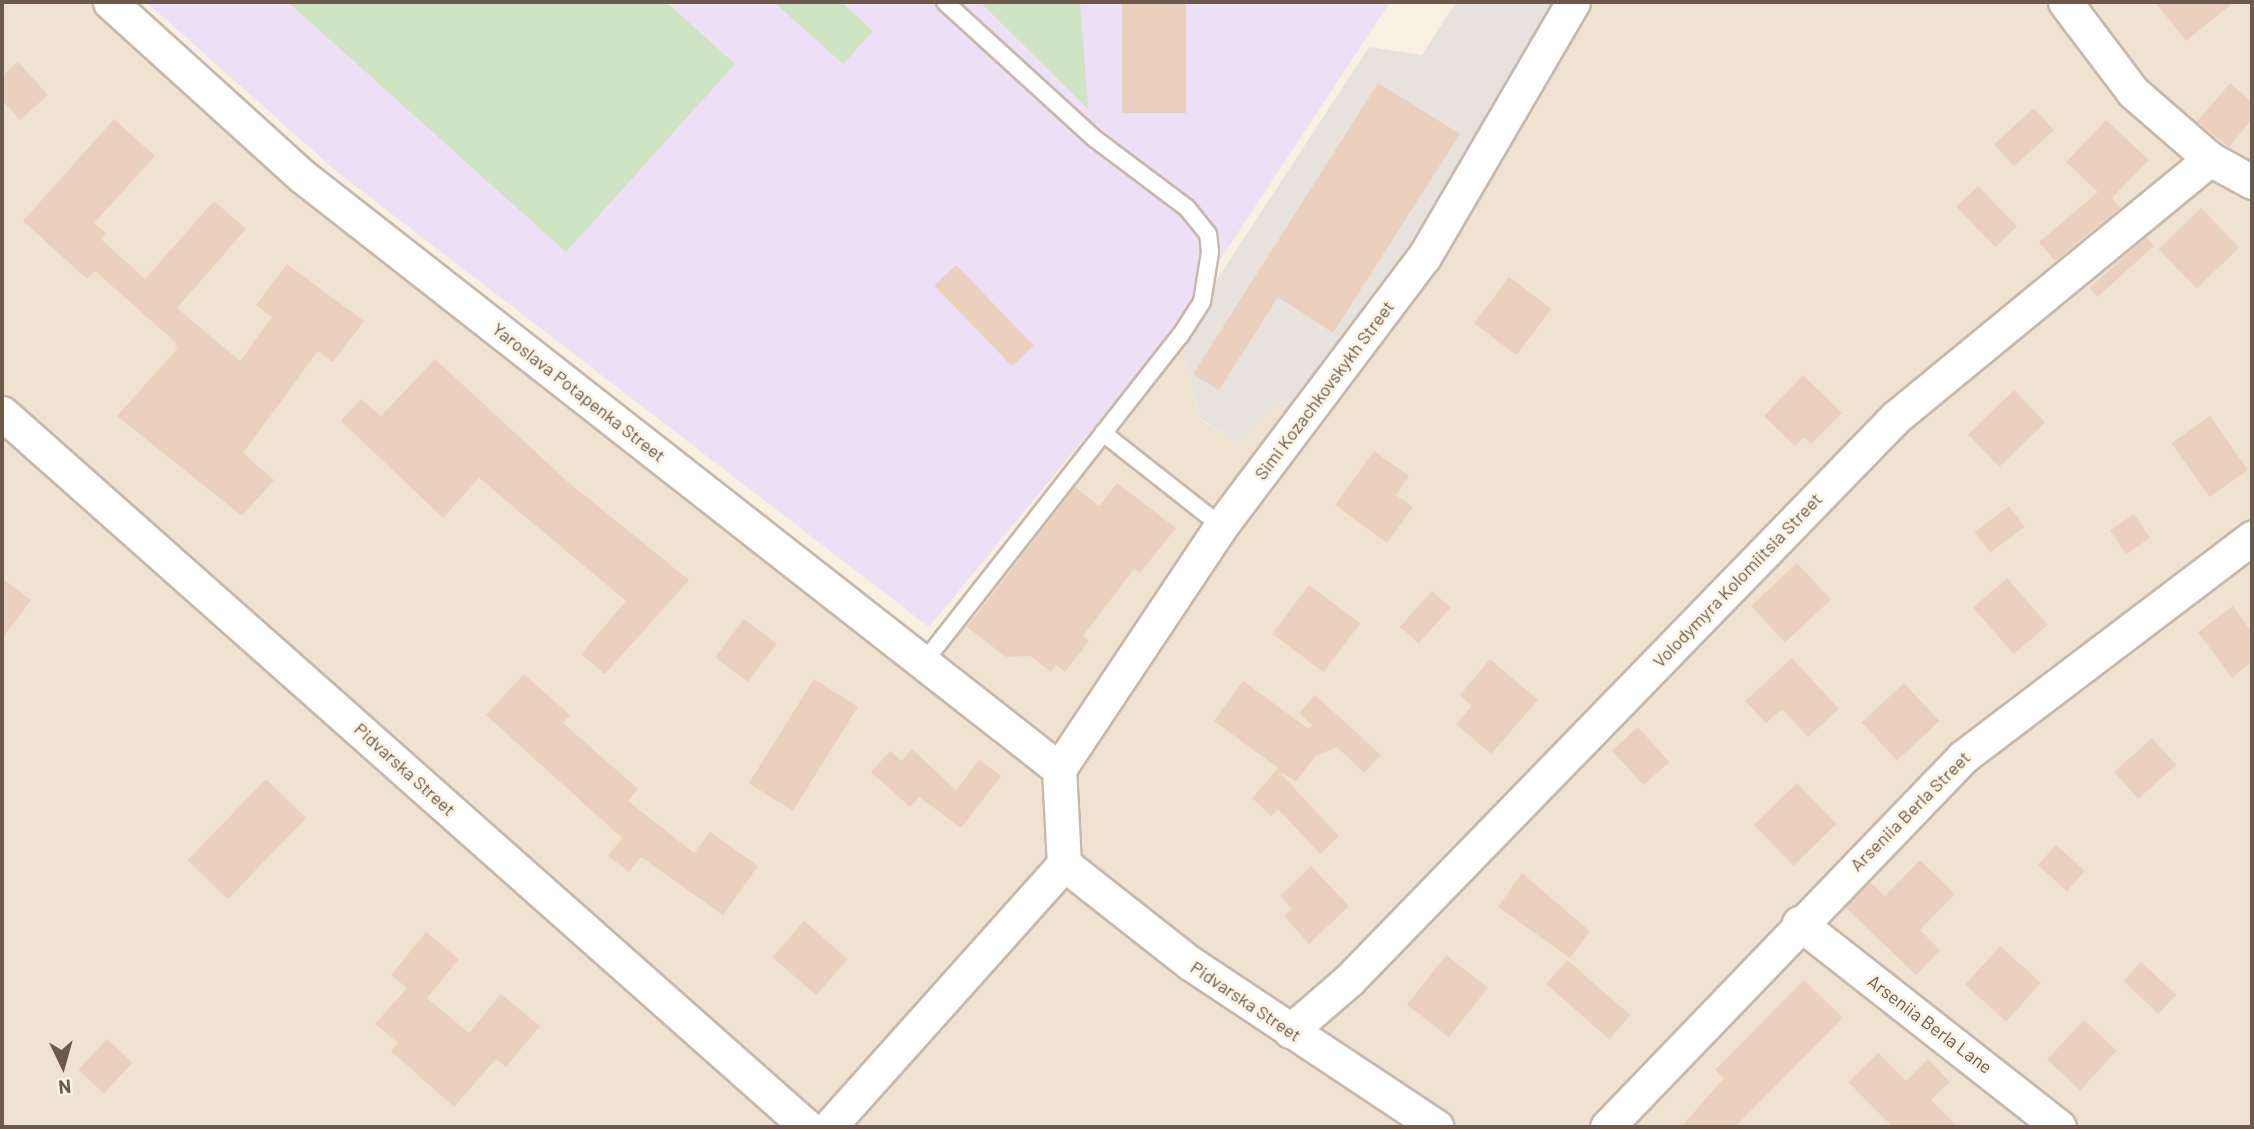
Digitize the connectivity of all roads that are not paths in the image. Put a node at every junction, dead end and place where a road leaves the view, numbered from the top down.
1 (110, 2) edge
2 (945, 2) edge
3 (1573, 2) edge
4 (2065, 2) edge
5 (2210, 159) junction
6 (2252, 182) edge
7 (2, 413) edge
8 (1103, 433) junction
9 (1221, 526) junction
10 (2252, 538) edge
11 (924, 662) junction
12 (1059, 769) junction
13 (1064, 864) junction
14 (1799, 923) junction
15 (1290, 1031) junction
16 (807, 1127) edge
17 (829, 1127) edge
18 (1437, 1127) edge
19 (1607, 1127) edge
20 (2059, 1127) edge

1 - 11 street, Yaroslava Potapenka Street
2 - 8 lane
3 - 9 street, Simi Kozachkovskykh Street
4 - 5 street
5 - 6 street
5 - 15 street, Volodymyra Kolomiitsia Street
7 - 16 street, Pidvarska Street
8 - 9 lane
8 - 11 lane
9 - 12 street, Simi Kozachkovskykh Street
10 - 14 street, Arseniia Berla Street
11 - 12 street, Yaroslava Potapenka Street
12 - 13 street
13 - 15 street, Pidvarska Street
13 - 17 street
14 - 19 street, Arseniia Berla Street
14 - 20 street, Arseniia Berla Lane
15 - 18 street, Pidvarska Street

